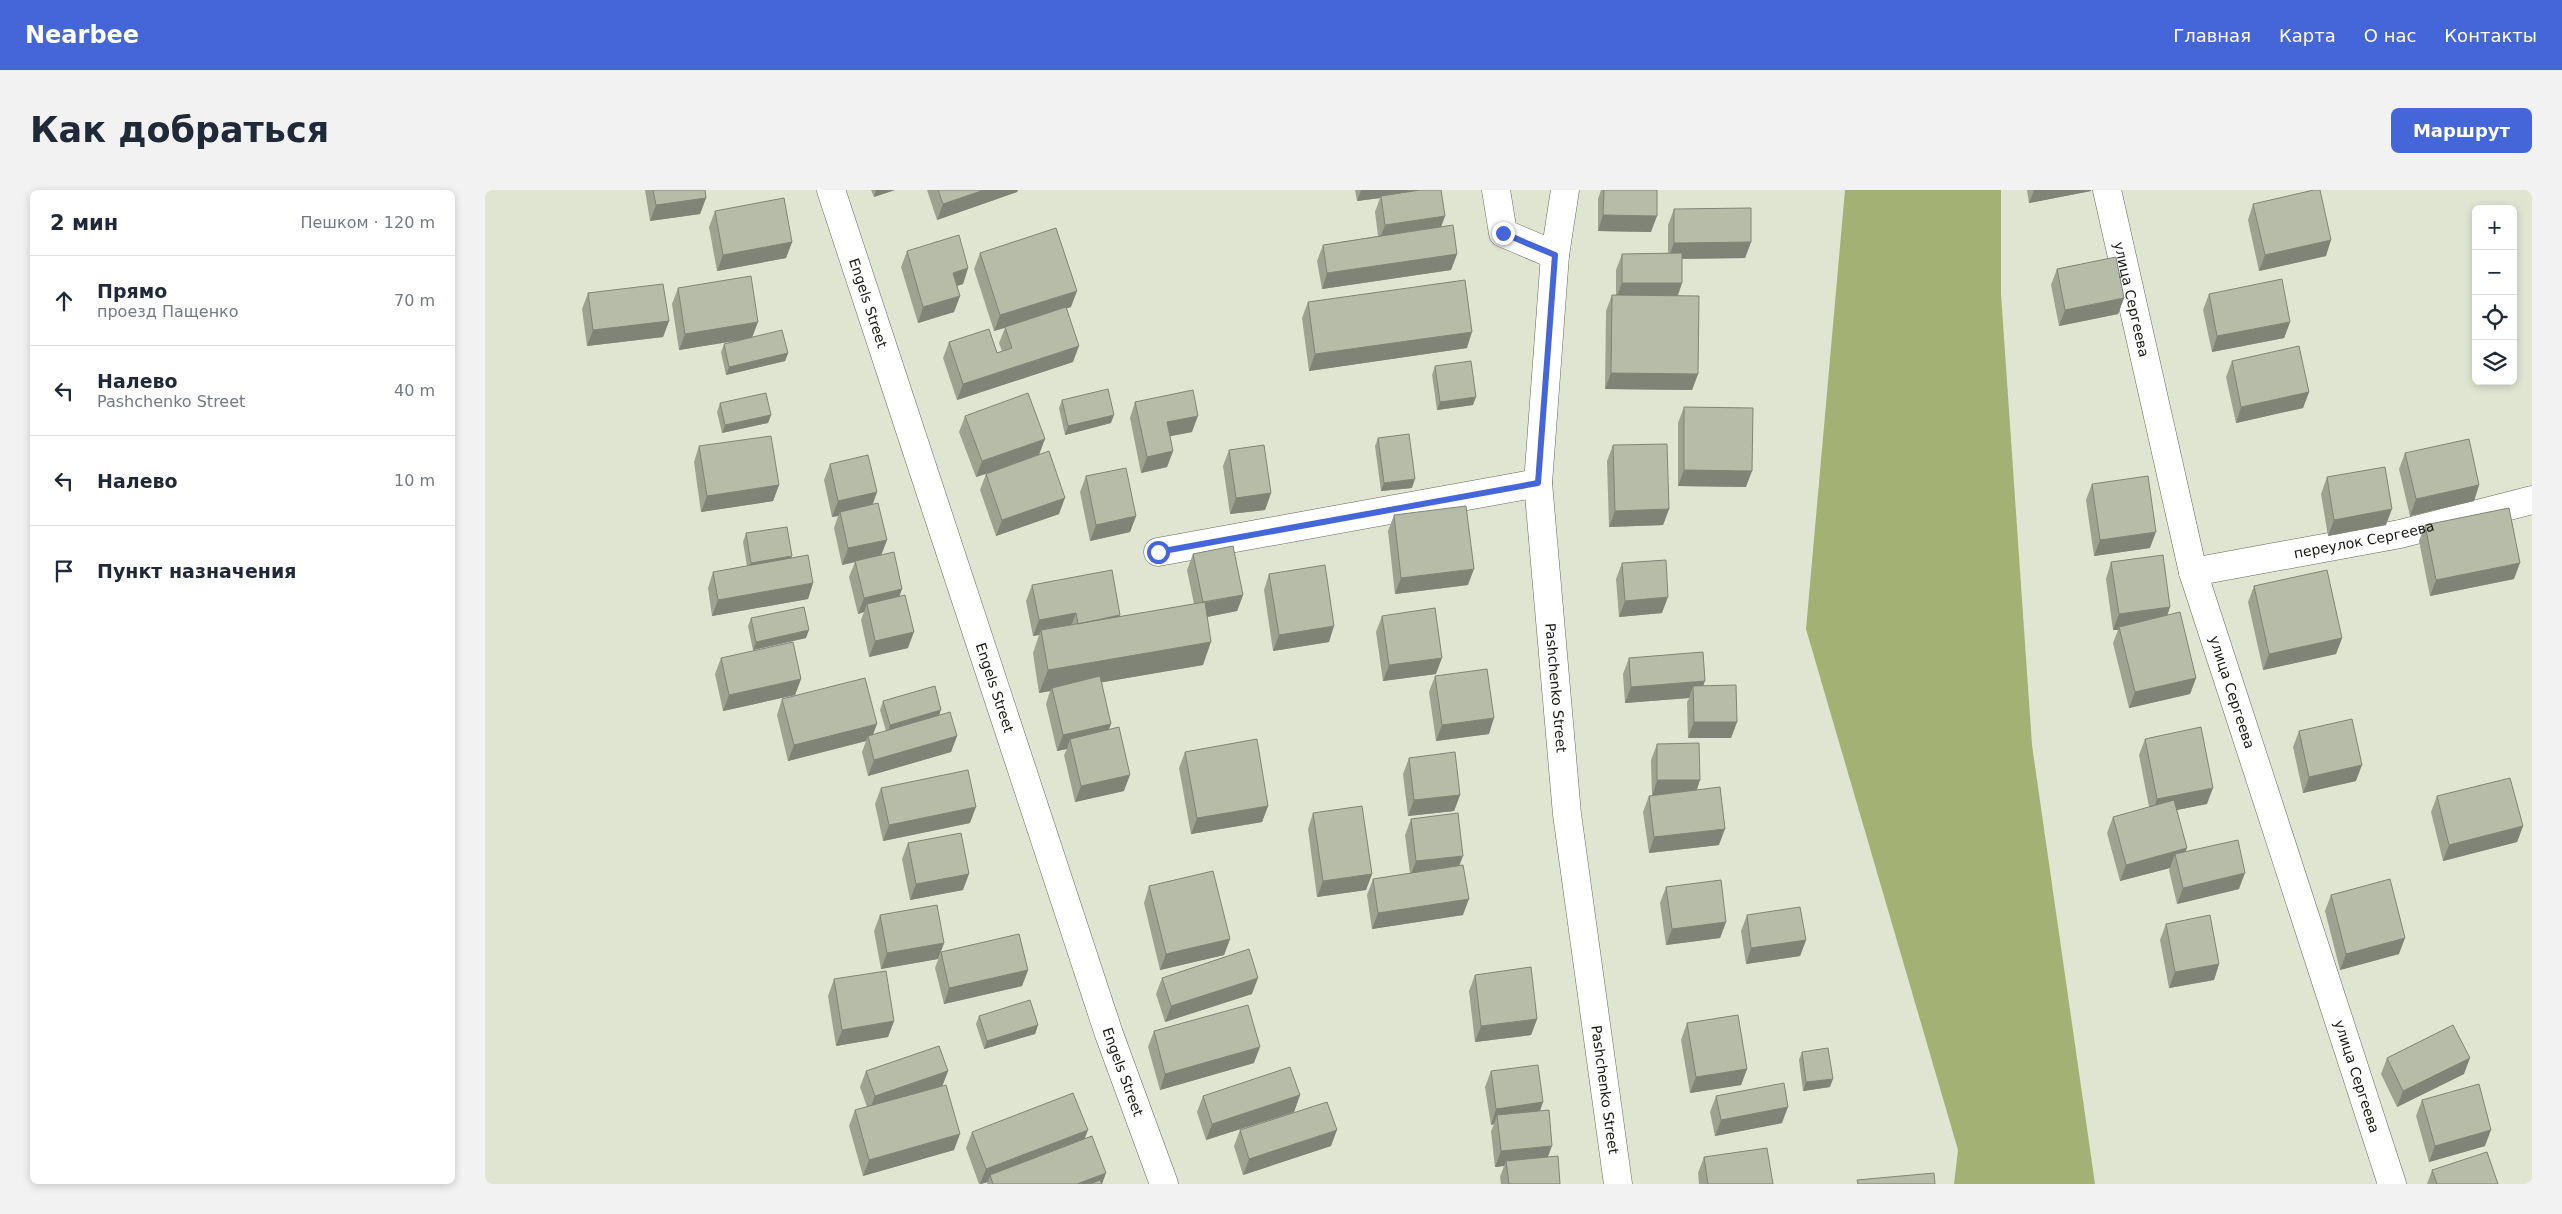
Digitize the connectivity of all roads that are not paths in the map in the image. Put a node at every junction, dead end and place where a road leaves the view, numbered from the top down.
1 (831, 190) edge
2 (1497, 190) edge
3 (1565, 190) edge
4 (2107, 190) edge
5 (1555, 255) junction
6 (1538, 483) junction
7 (2532, 500) edge
8 (1158, 552) dead end
9 (2193, 572) junction
10 (1164, 1184) edge
11 (1619, 1184) edge
12 (2392, 1184) edge

1 - 10 street, Engels Street
2 - 5 street
3 - 5 street, Pashchenko Street
4 - 9 street, улица Сергеева
5 - 6 street, Pashchenko Street
6 - 8 street
6 - 11 street, Pashchenko Street
7 - 9 street, переулок Сергеева
9 - 12 street, улица Сергеева

